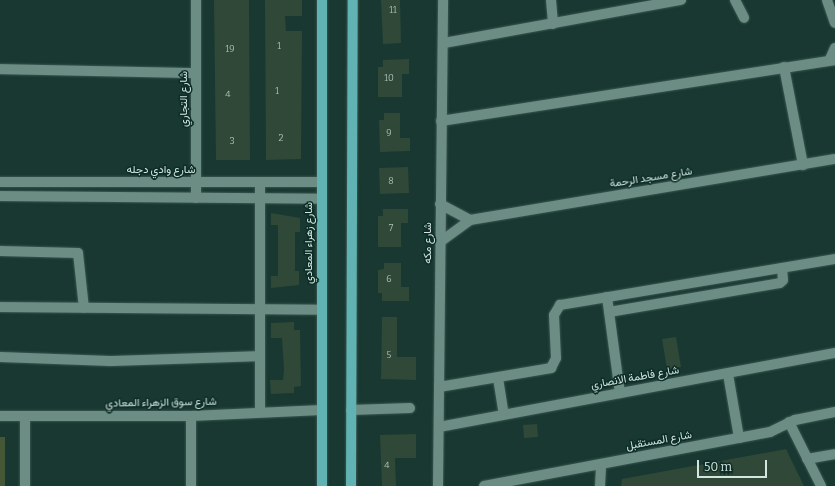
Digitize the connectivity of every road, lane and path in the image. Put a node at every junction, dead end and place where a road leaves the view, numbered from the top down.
1 (196, 0) edge
2 (322, 0) edge
3 (353, 0) edge
4 (443, 0) edge
5 (551, 0) edge
6 (682, 0) edge
7 (735, 0) edge
8 (827, 0) edge
9 (744, 18) dead end
10 (835, 23) edge
11 (553, 24) junction
12 (444, 43) junction
13 (835, 48) edge
14 (832, 60) edge
15 (784, 67) junction
16 (0, 69) edge
17 (196, 74) junction
18 (441, 121) junction
19 (835, 159) edge
20 (803, 165) junction
21 (0, 182) edge
22 (196, 182) junction
23 (260, 182) junction
24 (321, 182) junction
25 (0, 196) edge
26 (196, 198) junction
27 (260, 198) junction
28 (321, 199) junction
29 (440, 204) junction
30 (470, 220) junction
31 (440, 242) junction
32 (0, 251) edge
33 (835, 259) edge
34 (782, 268) junction
35 (607, 297) junction
36 (0, 307) edge
37 (84, 308) junction
38 (260, 309) junction
39 (321, 310) junction
40 (609, 312) junction
41 (835, 353) edge
42 (258, 356) junction
43 (0, 357) edge
44 (728, 374) junction
45 (498, 378) junction
46 (439, 387) junction
47 (620, 393) junction
48 (410, 408) dead end
49 (322, 410) junction
50 (351, 410) junction
51 (260, 412) junction
52 (835, 412) edge
53 (504, 414) junction
54 (0, 416) edge
55 (25, 416) junction
56 (191, 416) junction
57 (789, 422) junction
58 (439, 427) junction
59 (739, 438) junction
60 (835, 454) edge
61 (807, 459) junction
62 (601, 464) junction
63 (25, 486) edge
64 (192, 486) edge
65 (322, 486) edge
66 (351, 486) edge
67 (438, 486) edge
68 (484, 486) edge
69 (600, 486) edge
70 (821, 486) edge

1 - 17 street, شارع التجاري
2 - 24 main road, شارع زهراء المعادي
3 - 50 main road
4 - 12 street, شارع مكه
5 - 11 street
6 - 11 street
7 - 9 street
8 - 10 street
11 - 12 street
12 - 18 street, شارع مكه
13 - 14 street
14 - 15 street
15 - 18 street
15 - 20 street
16 - 17 street
17 - 22 street, شارع التجاري
18 - 29 street, شارع مكه
19 - 20 street, شارع مسجد الرحمة
20 - 30 street, شارع مسجد الرحمة
21 - 22 street, شارع وادي دجله
22 - 23 street, شارع وادي دجله
22 - 26 street, شارع التجاري
23 - 24 street, شارع وادي دجله
23 - 27 street
24 - 28 main road, شارع زهراء المعادي
25 - 26 street
26 - 27 street
27 - 28 street
27 - 38 street
28 - 39 main road, شارع زهراء المعادي
29 - 30 street
29 - 31 street, شارع مكه
30 - 31 street, شارع مسجد الرحمة
31 - 46 street, شارع مكه
32 - 37 street
33 - 34 street
34 - 35 street
34 - 40 street
35 - 40 street
35 - 45 street
36 - 37 street
37 - 38 street
38 - 39 street
38 - 42 street
39 - 49 main road, شارع زهراء المعادي
40 - 47 street
41 - 44 street, شارع فاطمة الانصاري
42 - 43 street
42 - 51 street
44 - 47 street, شارع فاطمة الانصاري
44 - 59 street
45 - 46 street
45 - 53 street
46 - 58 street, شارع مكه
47 - 53 street, شارع فاطمة الانصاري
48 - 50 street
49 - 51 street, شارع سوق الزهراء المعادي
49 - 65 main road, شارع زهراء المعادي
50 - 66 main road
51 - 56 street, شارع سوق الزهراء المعادي
52 - 57 street, شارع المستقبل
53 - 58 street, شارع فاطمة الانصاري
54 - 55 street, شارع سوق الزهراء المعادي
55 - 56 street, شارع سوق الزهراء المعادي
55 - 63 street
56 - 64 street
57 - 59 street, شارع المستقبل
57 - 61 street
58 - 67 street, شارع مكه
59 - 62 street, شارع المستقبل
60 - 61 street
61 - 70 street
62 - 68 street, شارع المستقبل
62 - 69 street

